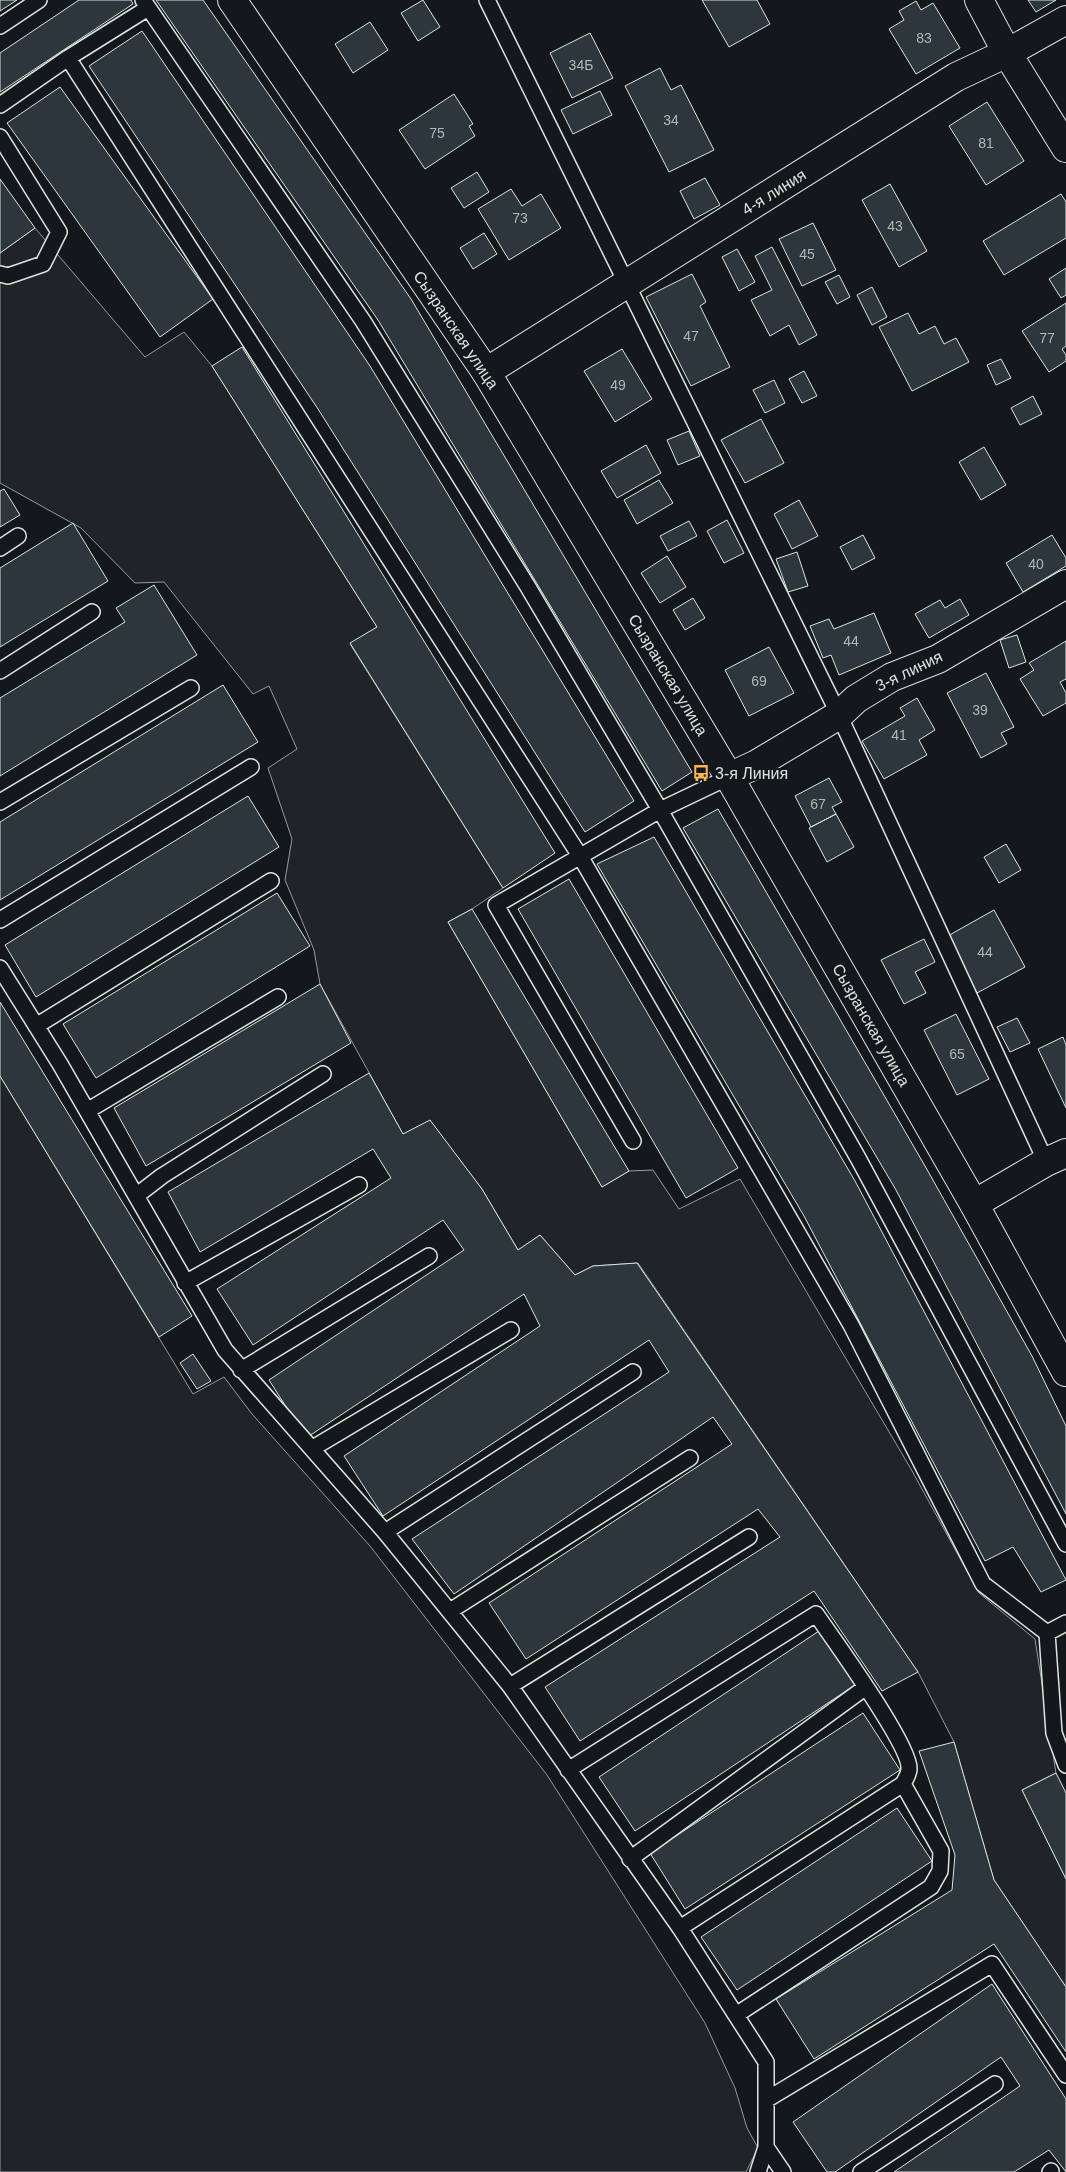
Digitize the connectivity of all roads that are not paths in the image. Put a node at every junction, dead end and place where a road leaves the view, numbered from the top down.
1 (38, 0) edge
2 (232, 0) edge
3 (487, 0) edge
4 (979, 0) edge
5 (145, 4) edge
6 (1066, 20) edge
7 (0, 26) edge
8 (1007, 54) junction
9 (68, 58) junction
10 (0, 105) edge
11 (0, 137) edge
12 (1066, 148) edge
13 (0, 274) edge
14 (628, 285) junction
15 (486, 372) junction
16 (18, 536) dead end
17 (0, 548) edge
18 (1066, 584) edge
19 (92, 612) dead end
20 (0, 671) edge
21 (191, 688) dead end
22 (839, 715) junction
23 (251, 767) dead end
24 (729, 777) junction
25 (0, 802) edge
26 (660, 810) junction
27 (580, 856) junction
28 (271, 881) dead end
29 (0, 920) edge
30 (0, 968) edge
31 (278, 997) dead end
32 (36, 1026) junction
33 (323, 1074) dead end
34 (87, 1111) junction
35 (633, 1141) dead end
36 (1056, 1158) edge
37 (359, 1185) dead end
38 (136, 1196) junction
39 (974, 1204) junction
40 (429, 1256) dead end
41 (185, 1283) junction
42 (510, 1330) dead end
43 (241, 1370) junction
44 (633, 1372) dead end
45 (1066, 1372) edge
46 (313, 1448) junction
47 (690, 1458) dead end
48 (385, 1532) junction
49 (749, 1537) dead end
50 (1066, 1544) edge
51 (450, 1611) junction
52 (1066, 1623) edge
53 (1047, 1633) junction
54 (510, 1686) junction
55 (866, 1687) junction
56 (1066, 1765) edge
57 (568, 1770) junction
58 (903, 1784) junction
59 (630, 1859) junction
60 (680, 1928) junction
61 (736, 2015) junction
62 (1066, 2075) edge
63 (995, 2084) dead end
64 (766, 2100) junction
65 (766, 2147) junction
66 (758, 2172) edge
67 (784, 2172) edge
68 (861, 2172) edge

1 - 7 lane
2 - 15 street, Сызранская улица
3 - 14 lane
4 - 8 street
5 - 9 lane
5 - 26 lane
6 - 8 street, 4-я линия
8 - 12 street
8 - 14 street, 4-я линия
9 - 10 lane
9 - 27 lane
11 - 13 lane
14 - 15 street, 4-я линия
14 - 22 lane
15 - 24 street, Сызранская улица
16 - 17 lane
18 - 22 street, 3-я линия
19 - 20 lane
21 - 25 lane
22 - 24 street, 3-я линия
22 - 36 lane
23 - 29 lane
24 - 26 lane
24 - 39 street, Сызранская улица
26 - 27 lane
26 - 50 lane
27 - 35 lane
27 - 53 lane
28 - 32 lane
30 - 32 lane
31 - 34 lane
32 - 34 lane
33 - 38 lane
34 - 38 lane
36 - 39 street
37 - 41 lane
38 - 41 lane
39 - 45 street, Сызранская улица
40 - 43 lane
41 - 43 lane
42 - 46 lane
43 - 46 lane
44 - 48 lane
46 - 48 lane
47 - 51 lane
48 - 51 lane
49 - 54 lane
51 - 54 lane
52 - 53 lane
53 - 56 lane
54 - 57 lane
55 - 57 lane
55 - 58 lane
55 - 59 lane
57 - 59 lane
58 - 60 lane
58 - 61 lane
59 - 60 lane
60 - 61 lane
61 - 64 lane
62 - 64 lane
63 - 68 lane
64 - 65 lane
65 - 66 lane
65 - 67 lane

